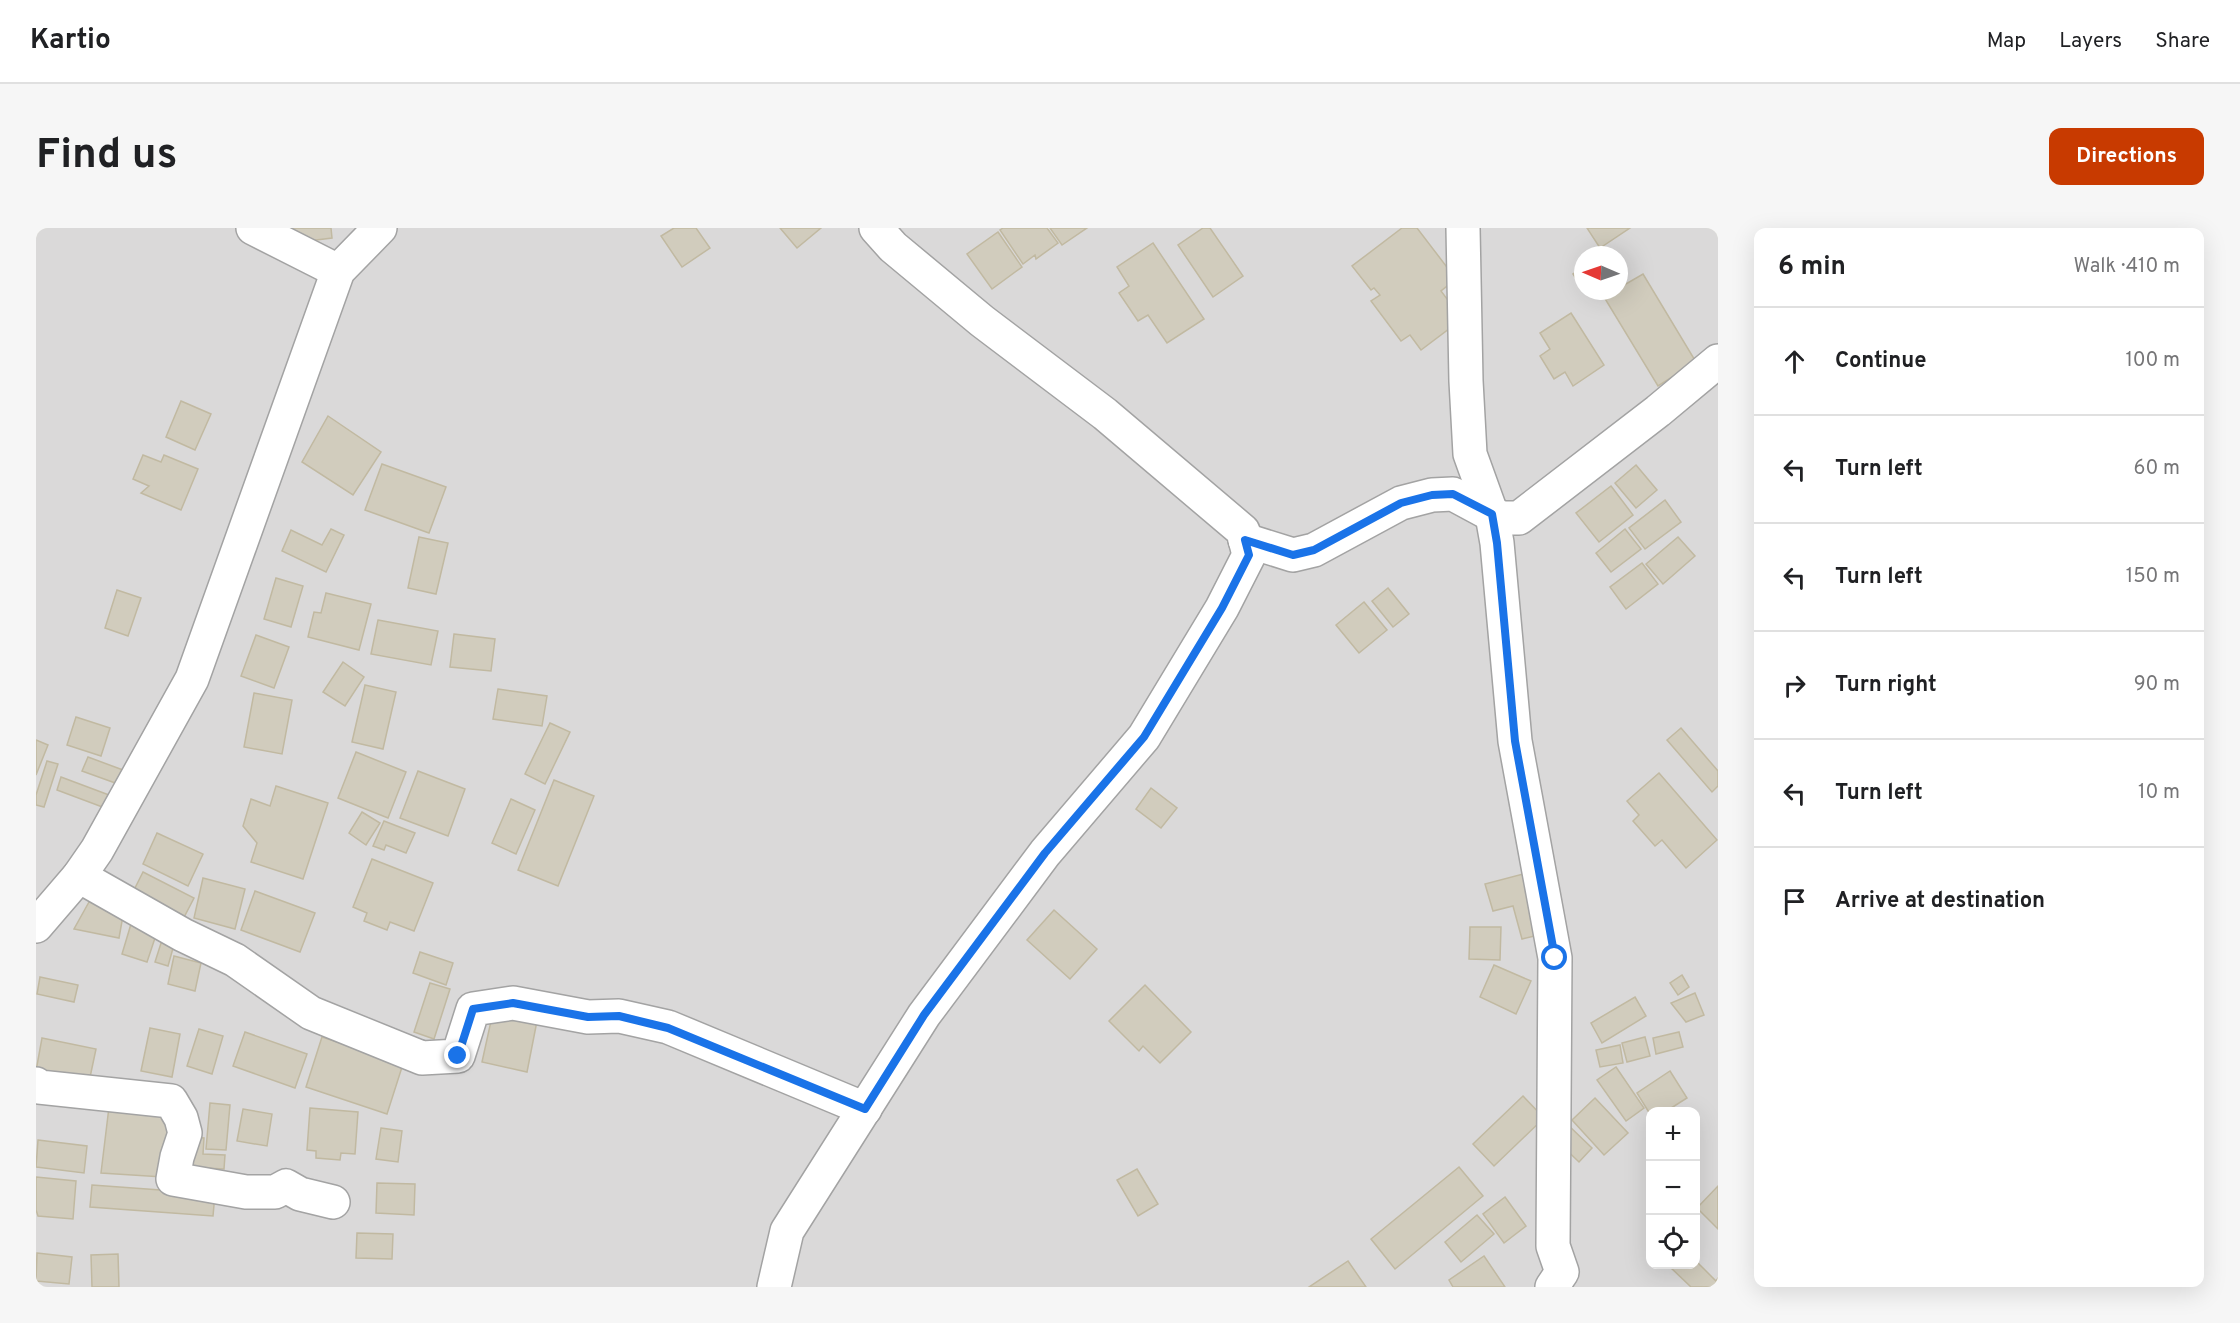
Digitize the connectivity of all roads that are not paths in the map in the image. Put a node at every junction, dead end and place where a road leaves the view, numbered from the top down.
1 (253, 228) edge
2 (380, 228) edge
3 (876, 228) edge
4 (1463, 228) edge
5 (338, 271) junction
6 (1718, 362) edge
7 (1492, 514) junction
8 (1245, 540) junction
9 (79, 876) junction
10 (36, 926) edge
11 (36, 1084) edge
12 (865, 1109) junction
13 (333, 1202) dead end
14 (774, 1287) edge
15 (1552, 1287) edge

1 - 5 street
2 - 5 street
3 - 8 street
4 - 7 street
5 - 9 street
6 - 7 street
7 - 8 street
7 - 15 street
8 - 12 street
9 - 10 street
9 - 12 street
11 - 13 street
12 - 14 street

